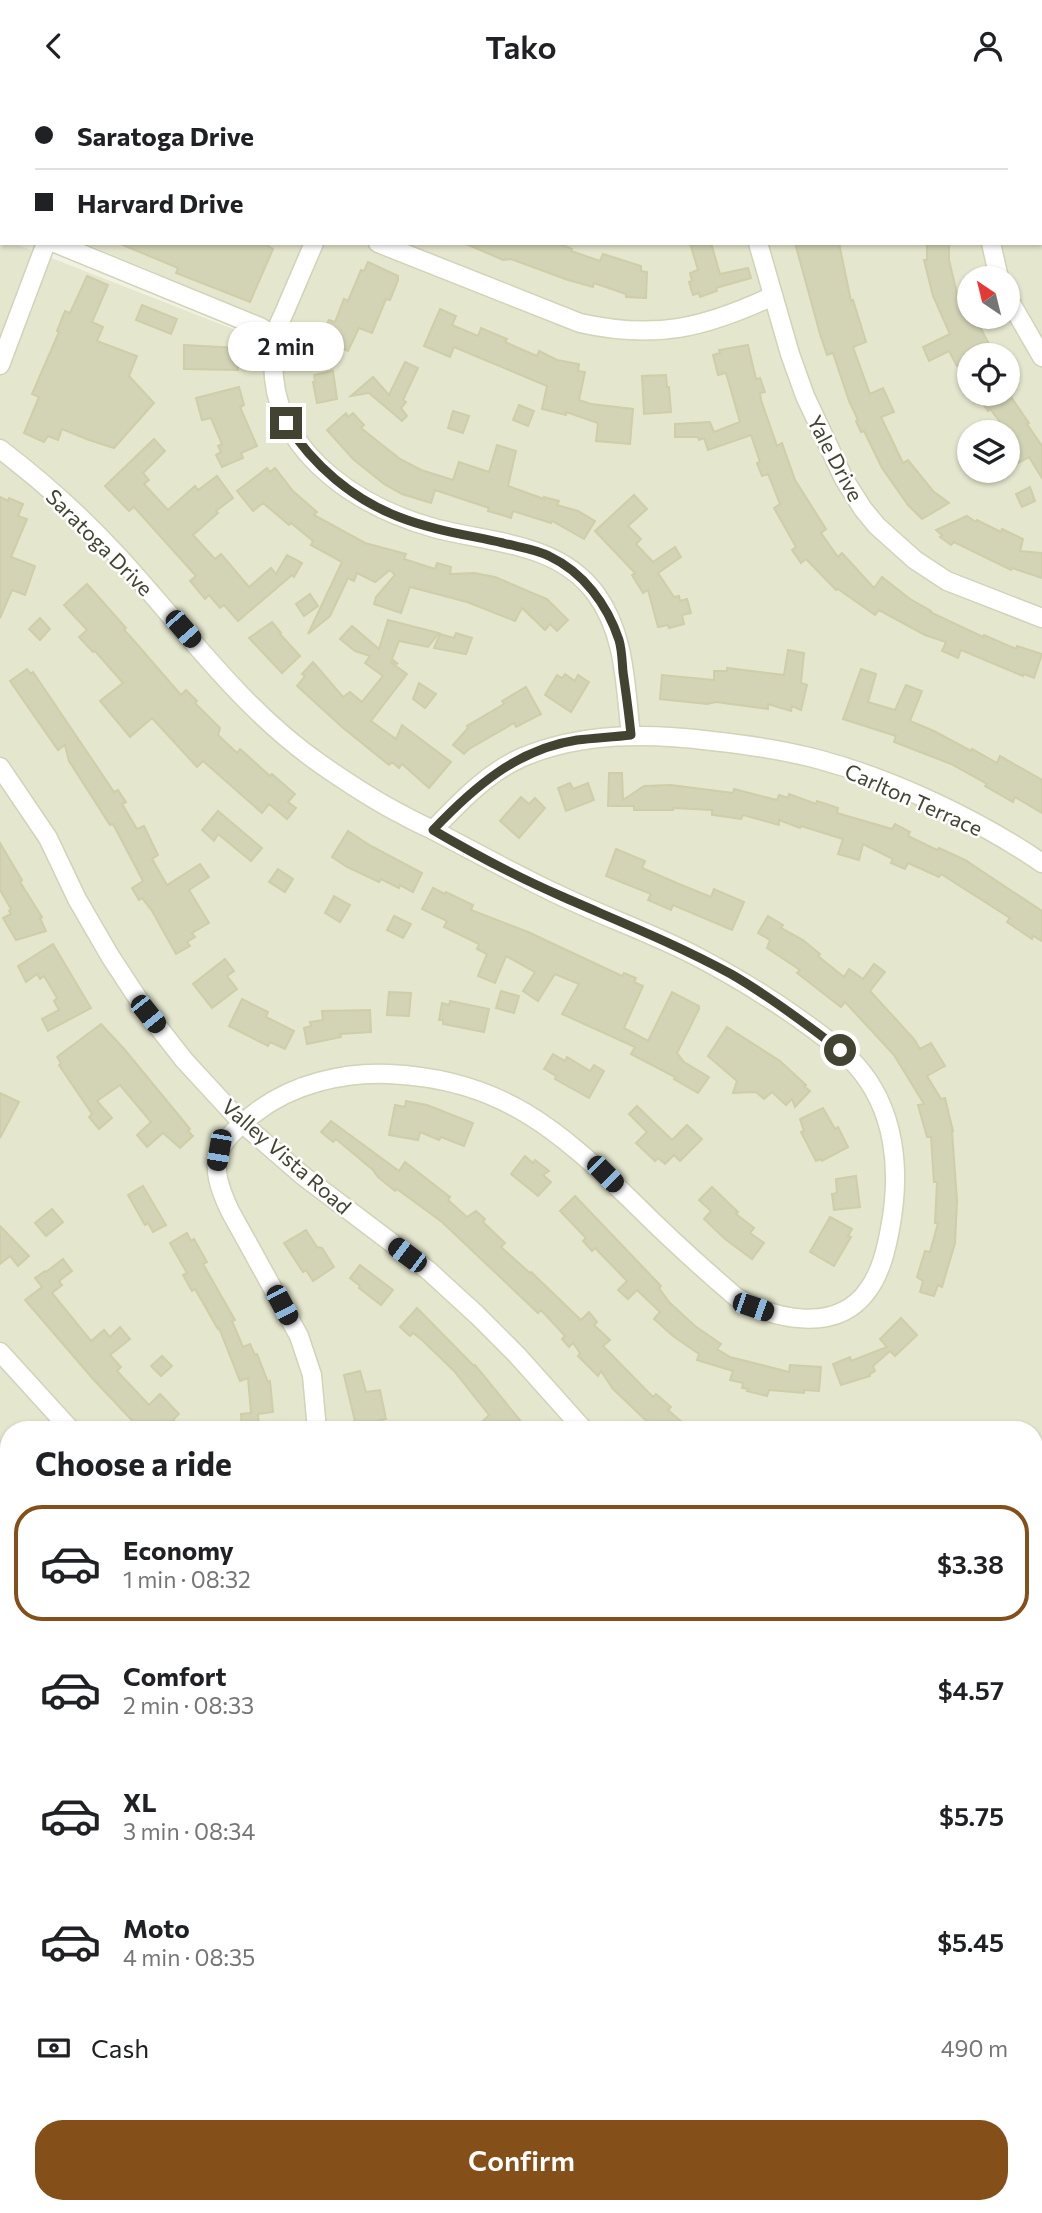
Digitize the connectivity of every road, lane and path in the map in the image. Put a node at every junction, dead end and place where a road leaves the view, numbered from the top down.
1 (45, 245) edge
2 (60, 245) edge
3 (313, 245) edge
4 (383, 245) edge
5 (759, 245) edge
6 (991, 245) edge
7 (996, 266) edge
8 (773, 296) junction
9 (1020, 319) edge
10 (275, 335) junction
11 (1042, 358) edge
12 (0, 365) edge
13 (0, 449) edge
14 (1042, 618) edge
15 (631, 735) junction
16 (0, 767) edge
17 (433, 830) junction
18 (1042, 863) edge
19 (242, 1123) junction
20 (0, 1352) edge
21 (63, 1421) edge
22 (316, 1421) edge
23 (576, 1421) edge

1 - 12 street
2 - 10 street
3 - 10 street
4 - 8 street
5 - 8 street, Yale Drive
6 - 7 street
8 - 14 street, Yale Drive
9 - 11 street
10 - 15 street
13 - 17 street, Saratoga Drive
15 - 17 street, Carlton Terrace
15 - 18 street, Carlton Terrace
16 - 19 street, Valley Vista Road
17 - 19 street, Saratoga Drive
19 - 22 street, Saratoga Drive
19 - 23 street, Valley Vista Road
20 - 21 street

